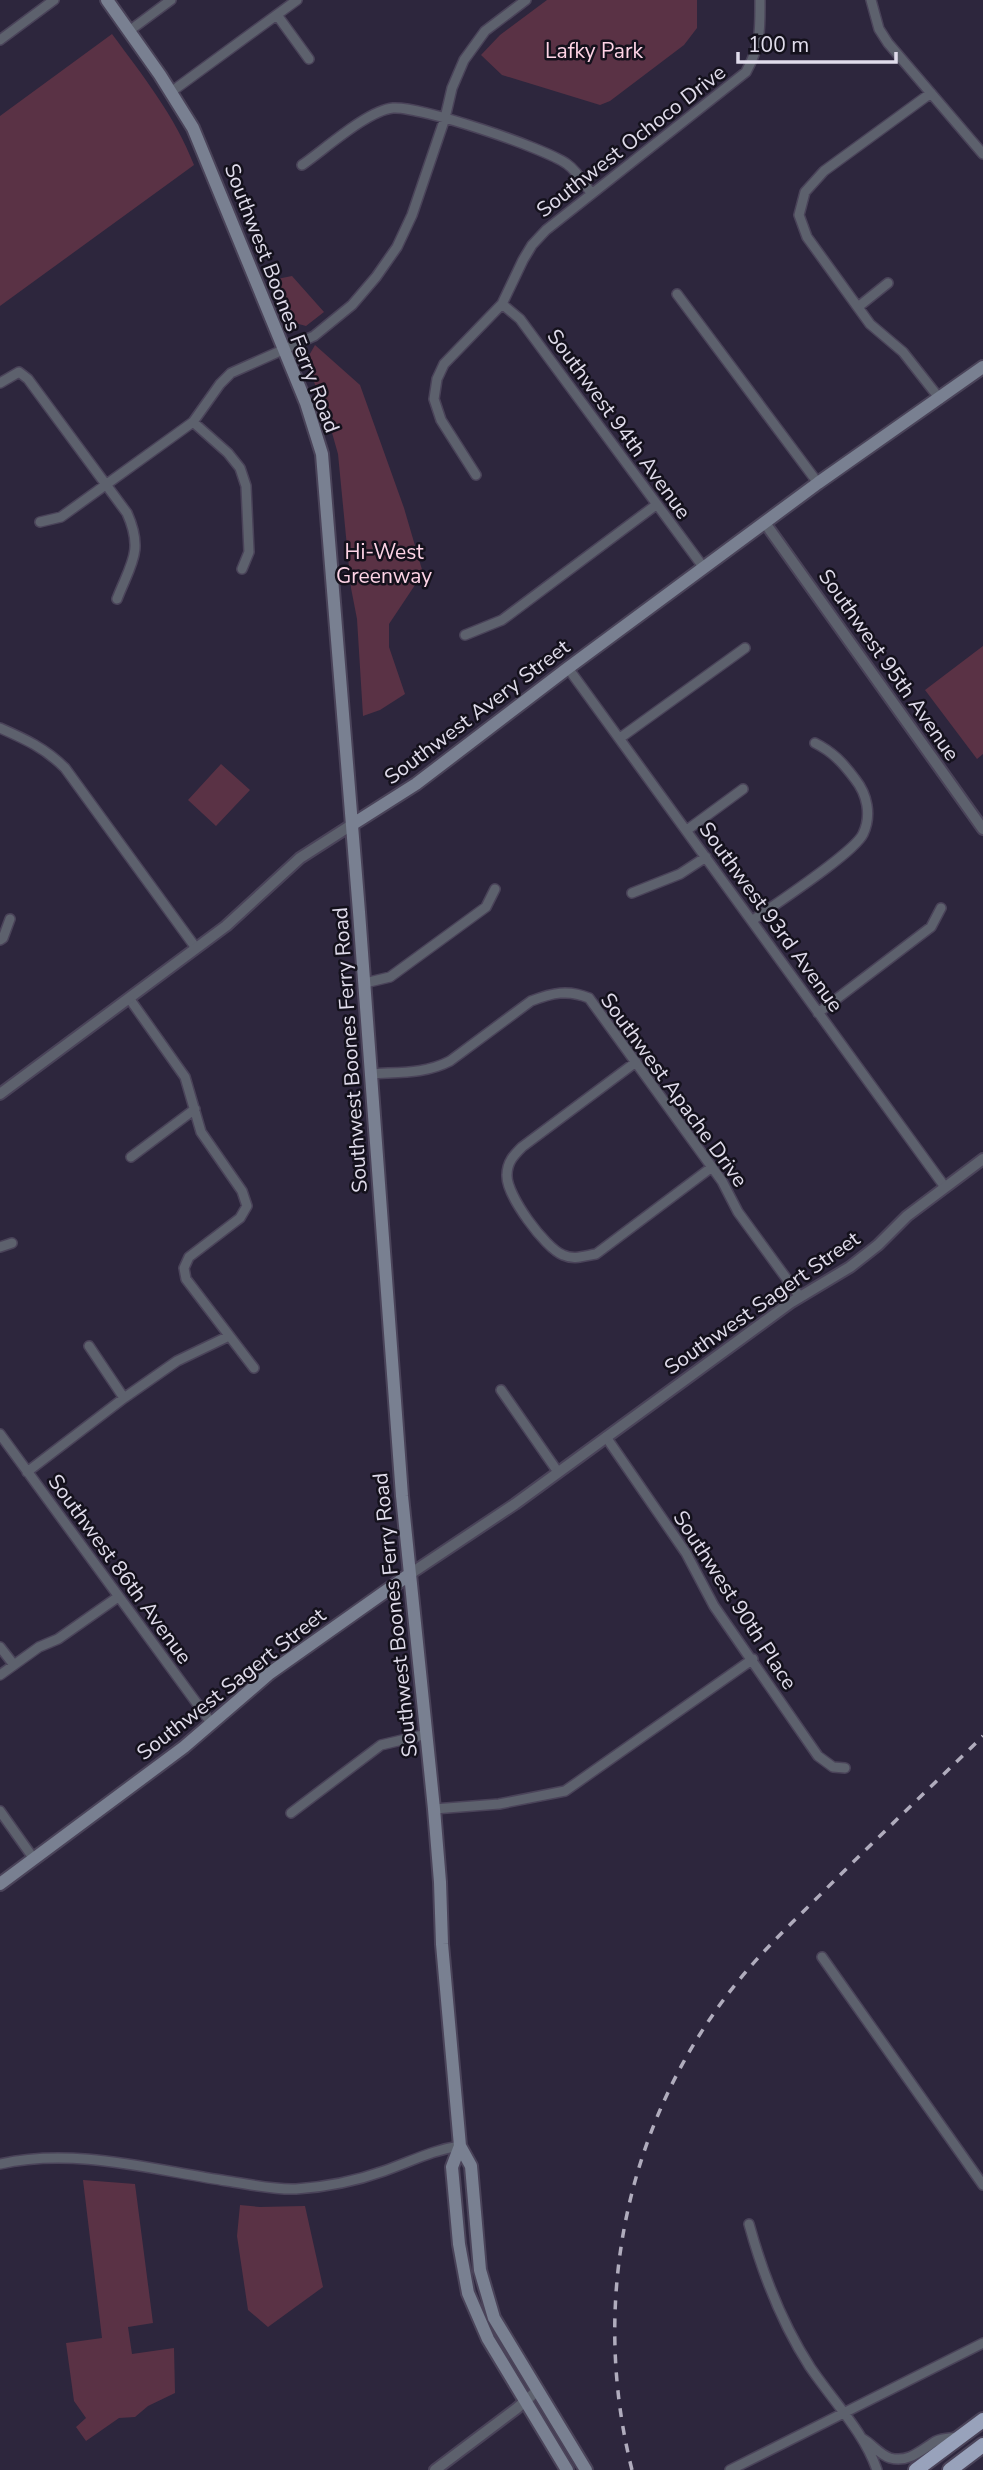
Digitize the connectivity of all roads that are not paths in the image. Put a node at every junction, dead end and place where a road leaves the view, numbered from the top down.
1 (54, 0) edge
2 (107, 0) edge
3 (172, 0) edge
4 (298, 0) edge
5 (526, 0) edge
6 (760, 0) edge
7 (871, 0) edge
8 (277, 15) junction
9 (129, 31) junction
10 (0, 40) edge
11 (309, 59) dead end
12 (172, 92) junction
13 (931, 93) junction
14 (445, 118) junction
15 (983, 154) edge
16 (302, 165) dead end
17 (591, 193) junction
18 (888, 283) dead end
19 (677, 294) dead end
20 (502, 304) junction
21 (859, 307) junction
22 (284, 350) junction
23 (983, 368) edge
24 (0, 383) edge
25 (940, 399) junction
26 (193, 422) junction
27 (476, 475) dead end
28 (818, 483) junction
29 (107, 486) junction
30 (656, 505) junction
31 (40, 523) dead end
32 (765, 523) junction
33 (704, 568) junction
34 (242, 569) dead end
35 (117, 599) dead end
36 (465, 635) dead end
37 (745, 648) dead end
38 (568, 668) junction
39 (0, 728) edge
40 (620, 738) junction
41 (815, 743) dead end
42 (744, 789) dead end
43 (352, 824) junction
44 (983, 828) edge
45 (687, 830) junction
46 (706, 856) junction
47 (495, 889) dead end
48 (632, 893) dead end
49 (941, 908) dead end
50 (10, 919) dead end
51 (753, 920) junction
52 (0, 940) edge
53 (196, 948) junction
54 (365, 983) junction
55 (129, 998) junction
56 (818, 1013) junction
57 (636, 1062) junction
58 (371, 1074) junction
59 (0, 1094) edge
60 (195, 1109) junction
61 (131, 1157) dead end
62 (983, 1159) edge
63 (712, 1167) junction
64 (945, 1187) junction
65 (12, 1243) dead end
66 (0, 1247) edge
67 (800, 1297) junction
68 (229, 1336) junction
69 (89, 1346) dead end
70 (254, 1368) dead end
71 (500, 1390) dead end
72 (124, 1398) junction
73 (0, 1434) edge
74 (606, 1437) junction
75 (27, 1472) junction
76 (558, 1472) junction
77 (410, 1574) junction
78 (118, 1597) junction
79 (0, 1647) edge
80 (752, 1660) junction
81 (14, 1665) junction
82 (0, 1675) edge
83 (212, 1724) junction
84 (427, 1734) junction
85 (845, 1768) dead end
86 (434, 1809) junction
87 (0, 1811) edge
88 (291, 1813) dead end
89 (34, 1859) junction
90 (0, 1884) edge
91 (822, 1957) dead end
92 (460, 2146) junction
93 (0, 2165) edge
94 (983, 2185) edge
95 (749, 2224) dead end
96 (982, 2346) edge
97 (538, 2390) junction
98 (526, 2400) junction
99 (844, 2413) junction
100 (983, 2420) edge
101 (962, 2436) junction
102 (863, 2438) junction
103 (983, 2445) edge
104 (435, 2470) edge
105 (567, 2470) edge
106 (586, 2470) edge
107 (730, 2470) edge
108 (877, 2470) edge
109 (916, 2470) edge
110 (950, 2470) edge

1 - 10 street
2 - 9 main road, Southwest Boones Ferry Road
3 - 9 street
4 - 8 street
5 - 14 street
6 - 17 street, Southwest Ochoco Drive
7 - 13 street
8 - 11 street
8 - 12 street
9 - 12 main road, Southwest Boones Ferry Road
12 - 22 main road, Southwest Boones Ferry Road
13 - 15 street
13 - 21 street
14 - 16 street
14 - 17 street
14 - 22 street
17 - 20 street, Southwest Ochoco Drive
18 - 21 street
19 - 28 street
20 - 27 street, Southwest Ochoco Drive
20 - 30 street, Southwest 94th Avenue
21 - 25 street
22 - 26 street
22 - 43 main road, Southwest Boones Ferry Road
23 - 25 main road, Southwest Avery Street
24 - 29 street
25 - 28 main road, Southwest Avery Street
26 - 29 street
26 - 34 street
28 - 32 main road, Southwest Avery Street
29 - 31 street
29 - 35 street
30 - 33 street, Southwest 94th Avenue
30 - 36 street
32 - 33 main road, Southwest Avery Street
32 - 44 street, Southwest 95th Avenue
33 - 38 main road, Southwest Avery Street
37 - 40 street
38 - 40 street, Southwest 93rd Avenue
38 - 43 main road, Southwest Avery Street
39 - 53 street
40 - 45 street, Southwest 93rd Avenue
41 - 51 street
42 - 45 street
43 - 53 street, Southwest Avery Street
43 - 54 main road, Southwest Boones Ferry Road
45 - 46 street, Southwest 93rd Avenue
46 - 48 street
46 - 51 street, Southwest 93rd Avenue
47 - 54 street
49 - 56 street
50 - 52 street
51 - 56 street, Southwest 93rd Avenue
53 - 55 street, Southwest Avery Street
54 - 58 main road, Southwest Boones Ferry Road
55 - 59 street, Southwest Avery Street
55 - 60 street
56 - 64 street, Southwest 93rd Avenue
57 - 58 street, Southwest Apache Drive
57 - 63 street, Southwest Apache Drive
57 - 63 street
58 - 77 main road, Southwest Boones Ferry Road
60 - 61 street
60 - 68 street
62 - 64 street, Southwest Sagert Street
63 - 67 street, Southwest Apache Drive
64 - 67 street, Southwest Sagert Street
65 - 66 street
67 - 74 street, Southwest Sagert Street
68 - 70 street
68 - 72 street
69 - 72 street
71 - 76 street
72 - 75 street
73 - 75 street, Southwest 86th Avenue
74 - 76 street, Southwest Sagert Street
74 - 80 street, Southwest 90th Place
75 - 78 street, Southwest 86th Avenue
76 - 77 street, Southwest Sagert Street
77 - 83 main road, Southwest Sagert Street
77 - 84 main road, Southwest Boones Ferry Road
78 - 81 street
78 - 83 street, Southwest 86th Avenue
79 - 81 street
80 - 85 street, Southwest 90th Place
80 - 86 street
81 - 82 street
83 - 89 main road, Southwest Sagert Street
84 - 86 main road, Southwest Boones Ferry Road
84 - 88 street
86 - 92 main road, Southwest Boones Ferry Road
87 - 89 street
89 - 90 main road, Southwest Sagert Street
91 - 94 street
92 - 93 street
92 - 97 main road, Southwest Boones Ferry Road
92 - 98 main road, Southwest Boones Ferry Road
95 - 99 street
96 - 99 street
97 - 98 street
97 - 106 main road, Southwest Boones Ferry Road
98 - 104 street
98 - 105 main road, Southwest Boones Ferry Road
99 - 102 street
99 - 107 street
100 - 101 highway
101 - 102 street
101 - 109 highway
102 - 108 street
103 - 110 highway

